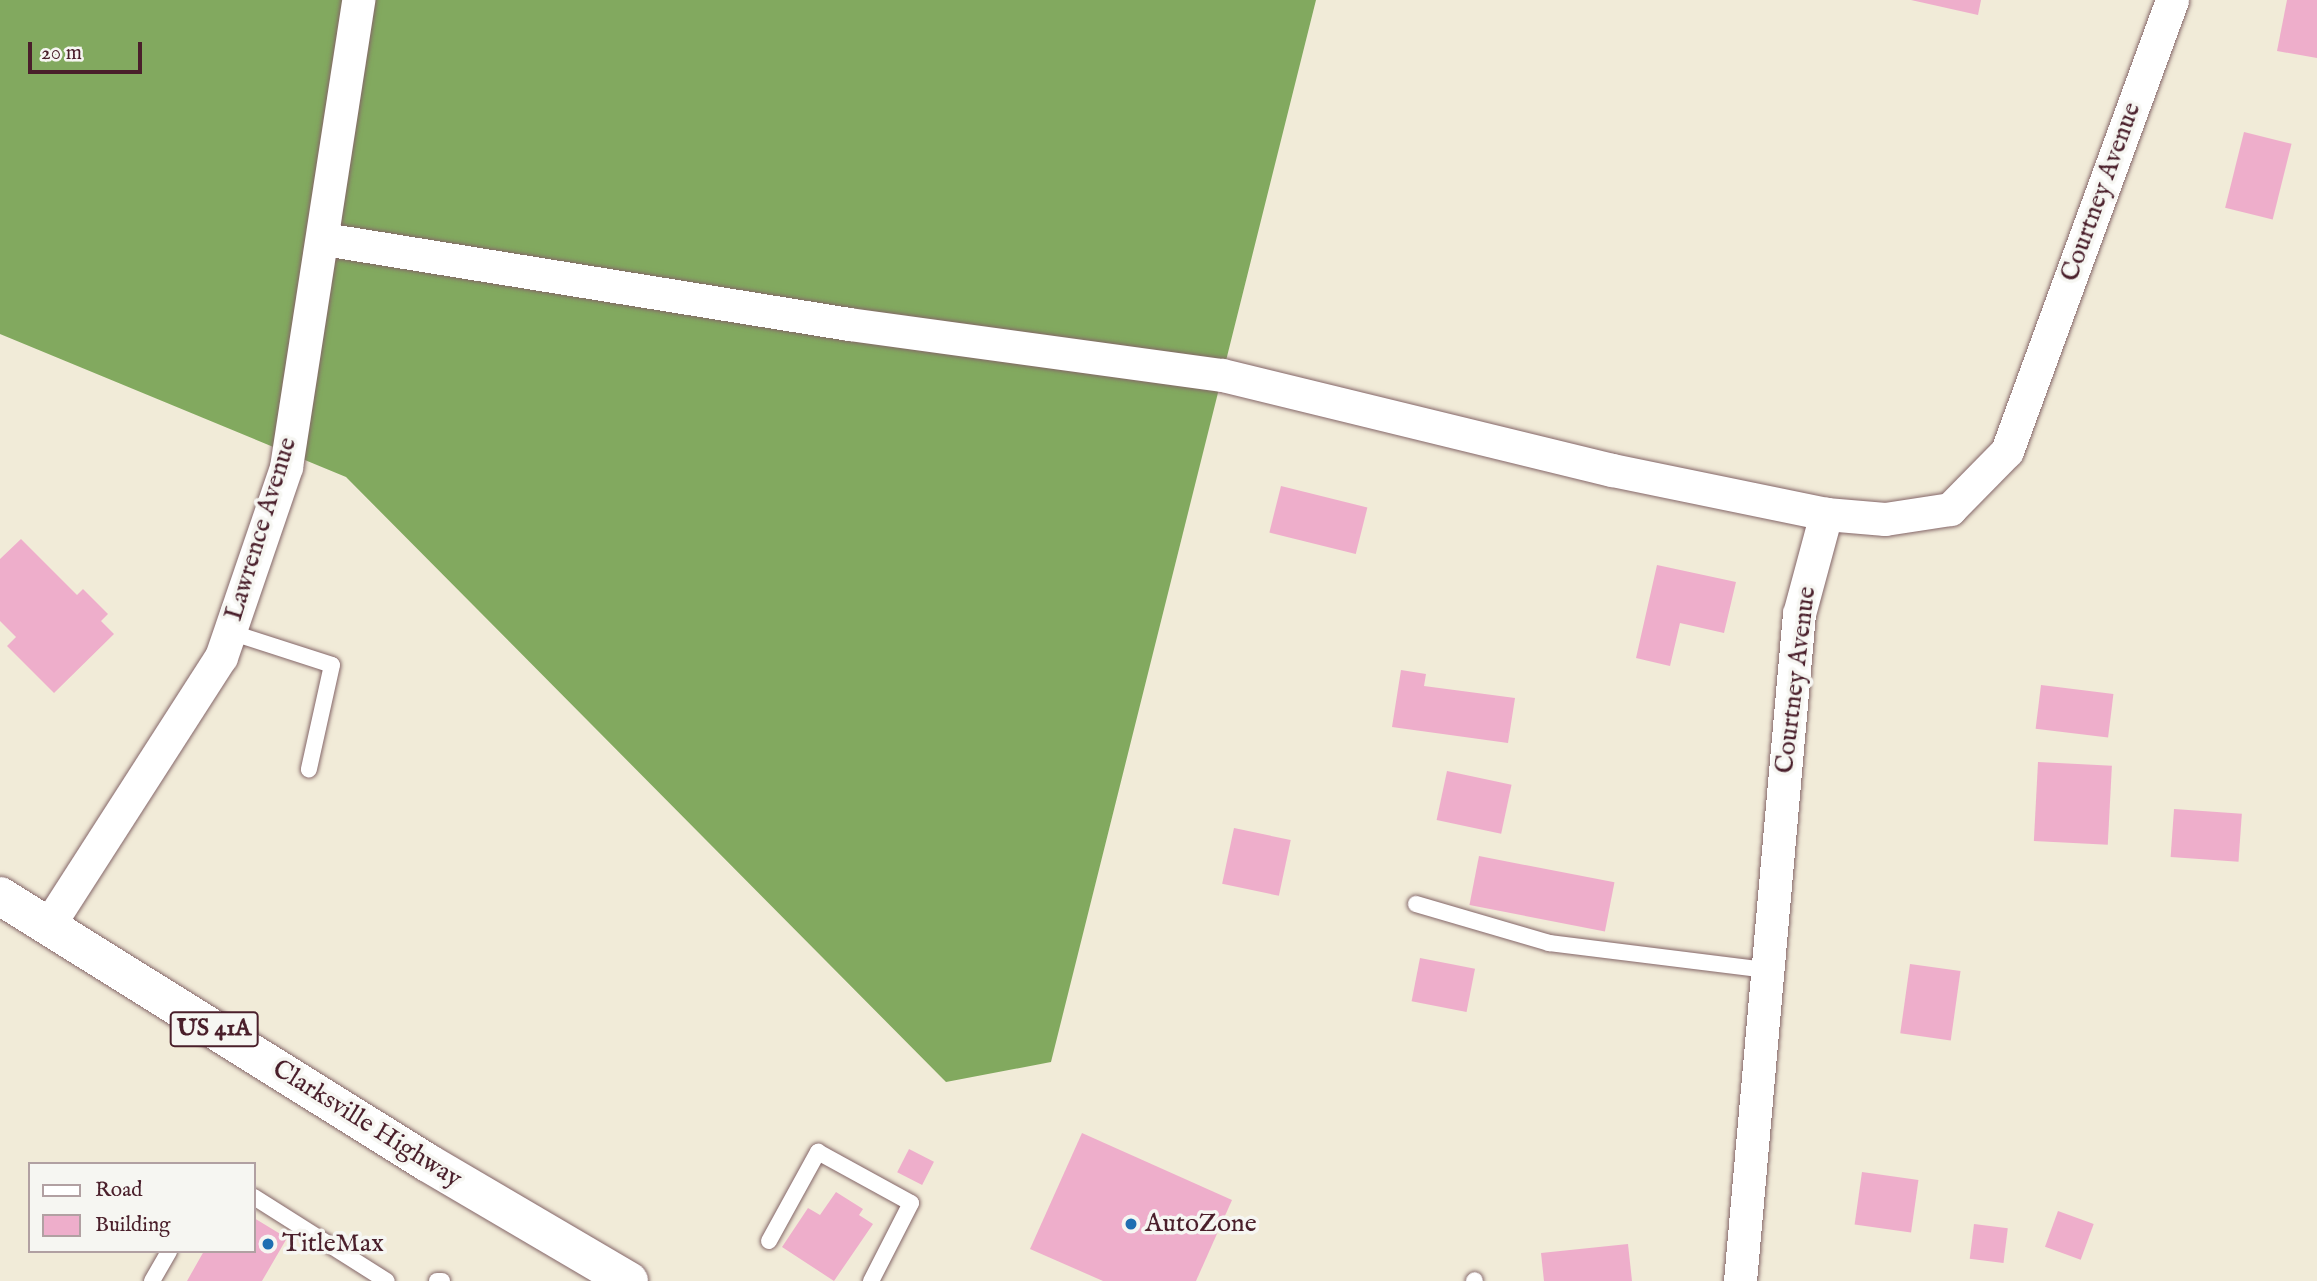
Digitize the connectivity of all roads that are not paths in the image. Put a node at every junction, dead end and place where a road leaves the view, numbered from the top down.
1 (358, 0) edge
2 (2172, 0) edge
3 (324, 239) junction
4 (1826, 514) junction
5 (230, 632) junction
6 (309, 769) dead end
7 (0, 896) edge
8 (1416, 904) dead end
9 (48, 926) junction
10 (1765, 970) junction
11 (256, 1198) edge
12 (769, 1241) dead end
13 (168, 1253) edge
14 (152, 1281) edge
15 (387, 1281) edge
16 (629, 1281) edge
17 (871, 1281) edge
18 (1740, 1281) edge

1 - 3 street, Lawrence Avenue
2 - 4 street, Courtney Avenue
3 - 4 street
3 - 5 street, Lawrence Avenue
4 - 10 street, Courtney Avenue
5 - 6 lane
5 - 9 street, Lawrence Avenue
7 - 9 main road, Clarksville Highway / US 41A
8 - 10 lane
9 - 16 main road, Clarksville Highway / US 41A
10 - 18 street, Courtney Avenue
11 - 15 lane
12 - 17 lane
13 - 14 lane

